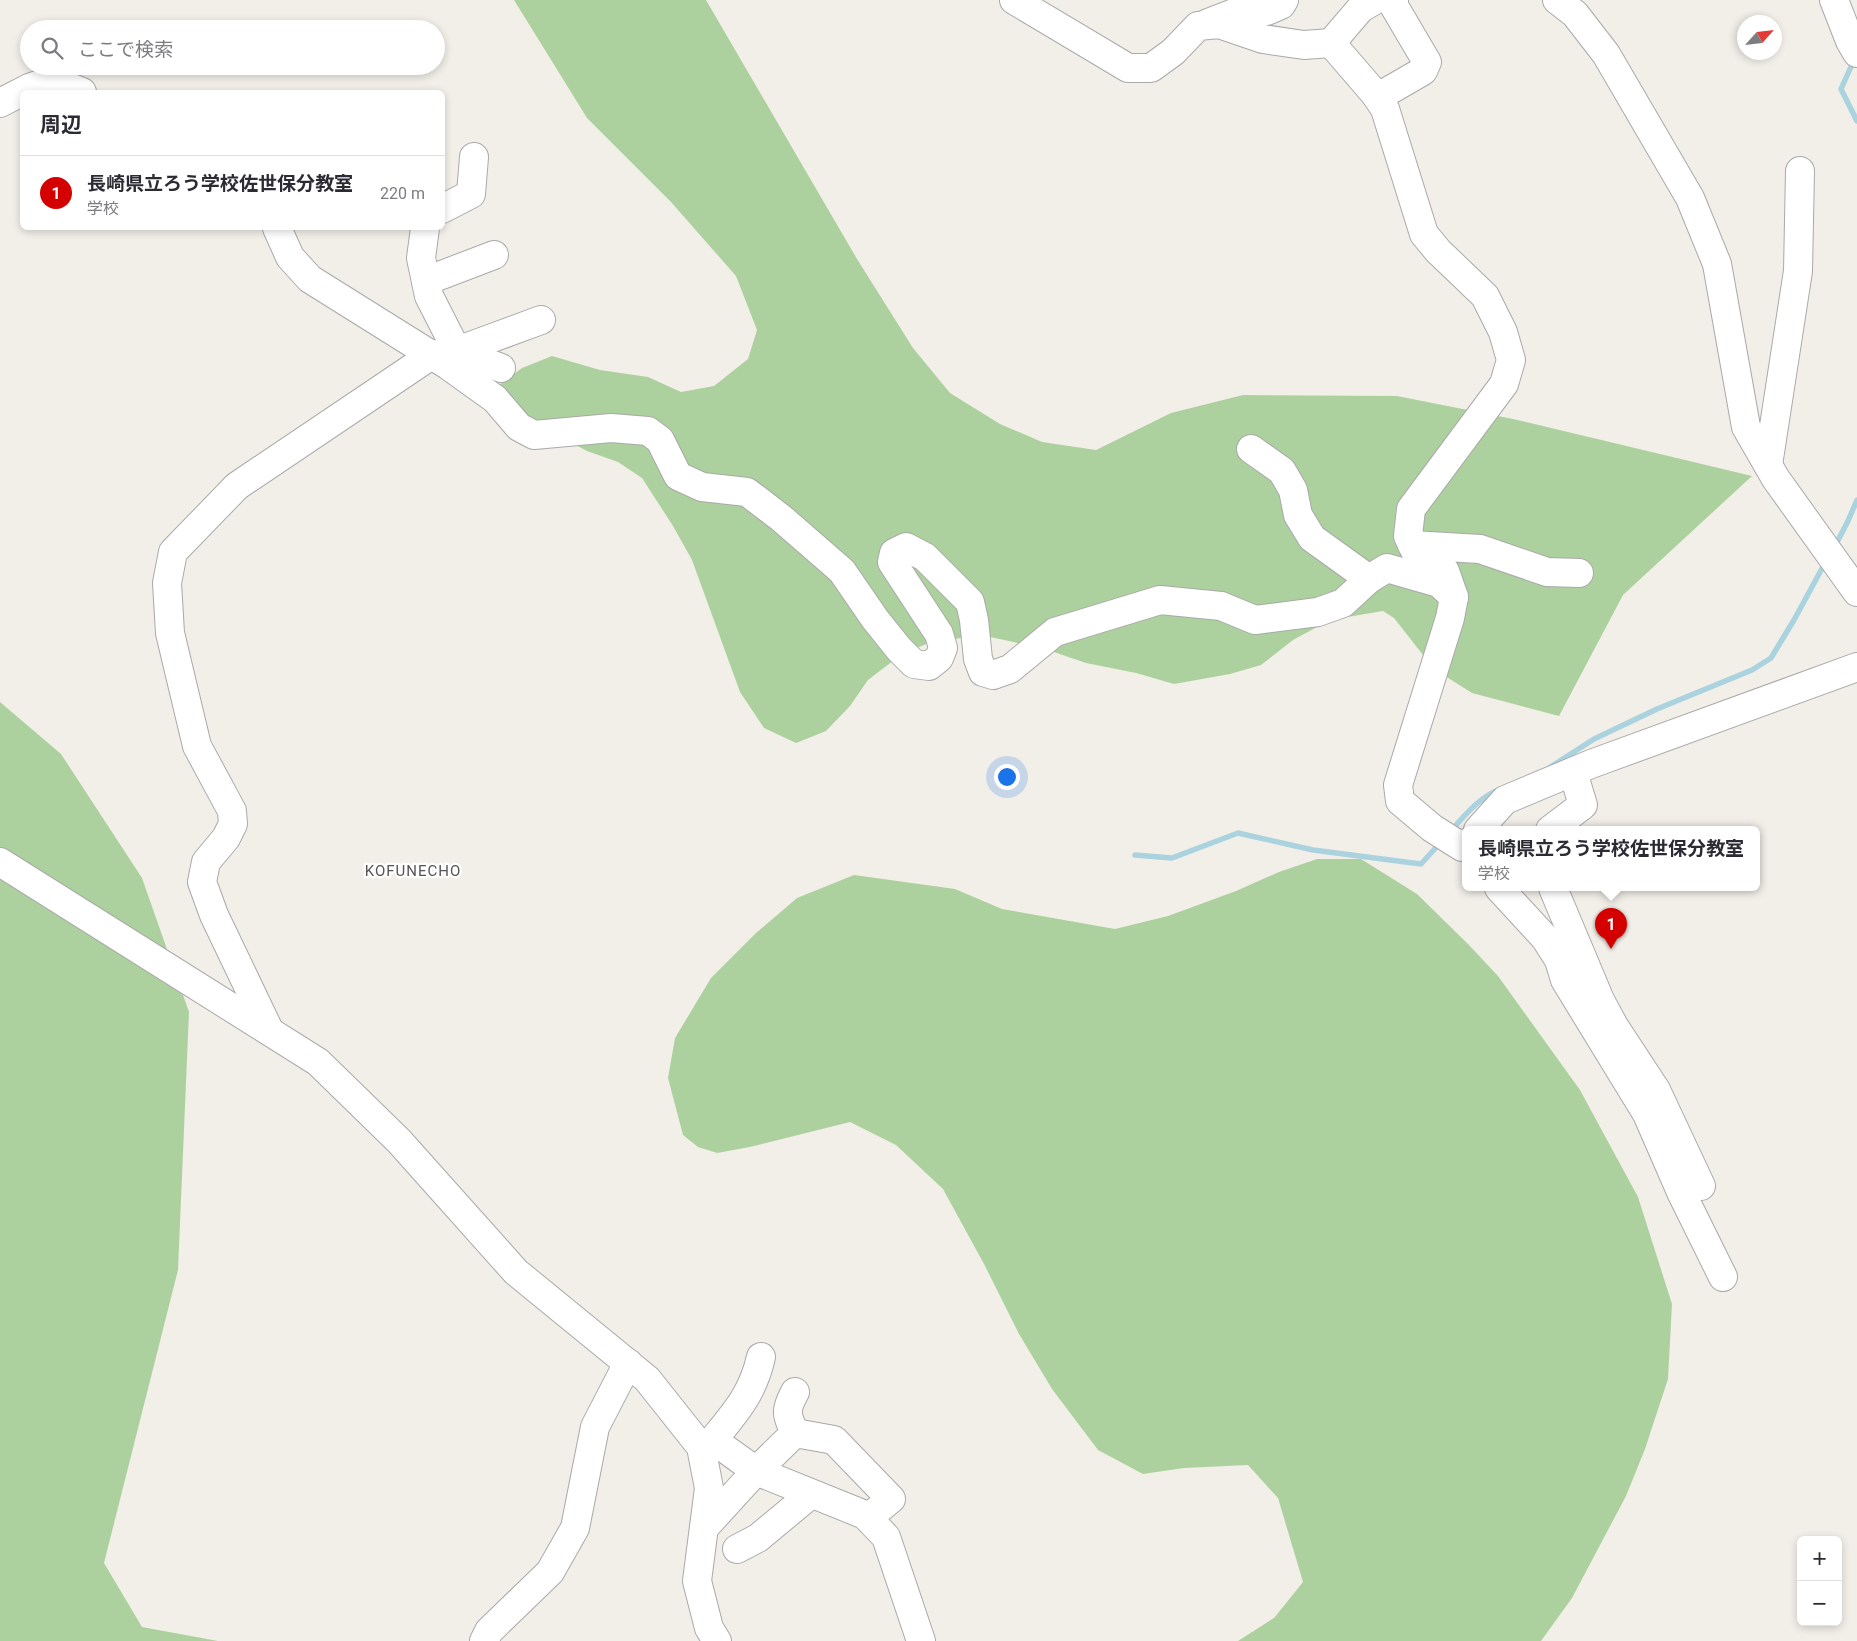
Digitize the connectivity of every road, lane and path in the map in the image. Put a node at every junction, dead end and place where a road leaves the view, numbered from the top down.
1 (1014, 0) edge
2 (1284, 0) edge
3 (1375, 0) edge
4 (1394, 0) edge
5 (1557, 0) edge
6 (1834, 0) edge
7 (1202, 26) junction
8 (1331, 43) junction
9 (1857, 53) edge
10 (25, 90) edge
11 (77, 90) edge
12 (20, 93) edge
13 (1375, 94) junction
14 (0, 103) edge
15 (474, 157) dead end
16 (1800, 171) dead end
17 (445, 208) edge
18 (278, 230) edge
19 (425, 230) edge
20 (494, 255) dead end
21 (426, 281) junction
22 (542, 320) dead end
23 (446, 357) junction
24 (501, 368) dead end
25 (1251, 449) dead end
26 (1768, 465) junction
27 (1412, 545) junction
28 (1579, 573) dead end
29 (1369, 579) junction
30 (1856, 590) edge
31 (1454, 597) junction
32 (1857, 666) edge
33 (1573, 772) junction
34 (1476, 826) edge
35 (1556, 826) edge
36 (1460, 840) edge
37 (0, 862) edge
38 (1502, 891) edge
39 (1554, 891) edge
40 (269, 1030) junction
41 (1700, 1186) dead end
42 (1723, 1277) dead end
43 (761, 1357) dead end
44 (628, 1363) junction
45 (795, 1392) dead end
46 (796, 1433) junction
47 (707, 1443) junction
48 (756, 1471) junction
49 (811, 1494) junction
50 (868, 1518) junction
51 (704, 1528) junction
52 (737, 1549) dead end
53 (484, 1641) edge
54 (717, 1641) edge
55 (921, 1641) edge

1 - 7 street
2 - 7 street
3 - 8 street
4 - 13 street
5 - 26 street
6 - 9 street
7 - 8 street
8 - 13 street
10 - 11 street
12 - 14 street
13 - 27 street
15 - 17 street
16 - 26 street
18 - 23 street
19 - 21 street
20 - 21 street
21 - 23 street
22 - 23 street
23 - 24 street
23 - 29 street
23 - 40 street
25 - 29 street
26 - 30 street
27 - 28 street
27 - 31 street
29 - 31 street
31 - 36 street
32 - 33 street
33 - 34 street
33 - 35 street
37 - 40 street
38 - 42 street
39 - 41 street
40 - 44 street
43 - 47 street
44 - 47 street
44 - 53 street
45 - 46 street
46 - 48 street
46 - 50 street
47 - 48 street
47 - 51 street
48 - 49 street
48 - 51 street
49 - 50 street
49 - 52 street
50 - 55 street
51 - 54 street

